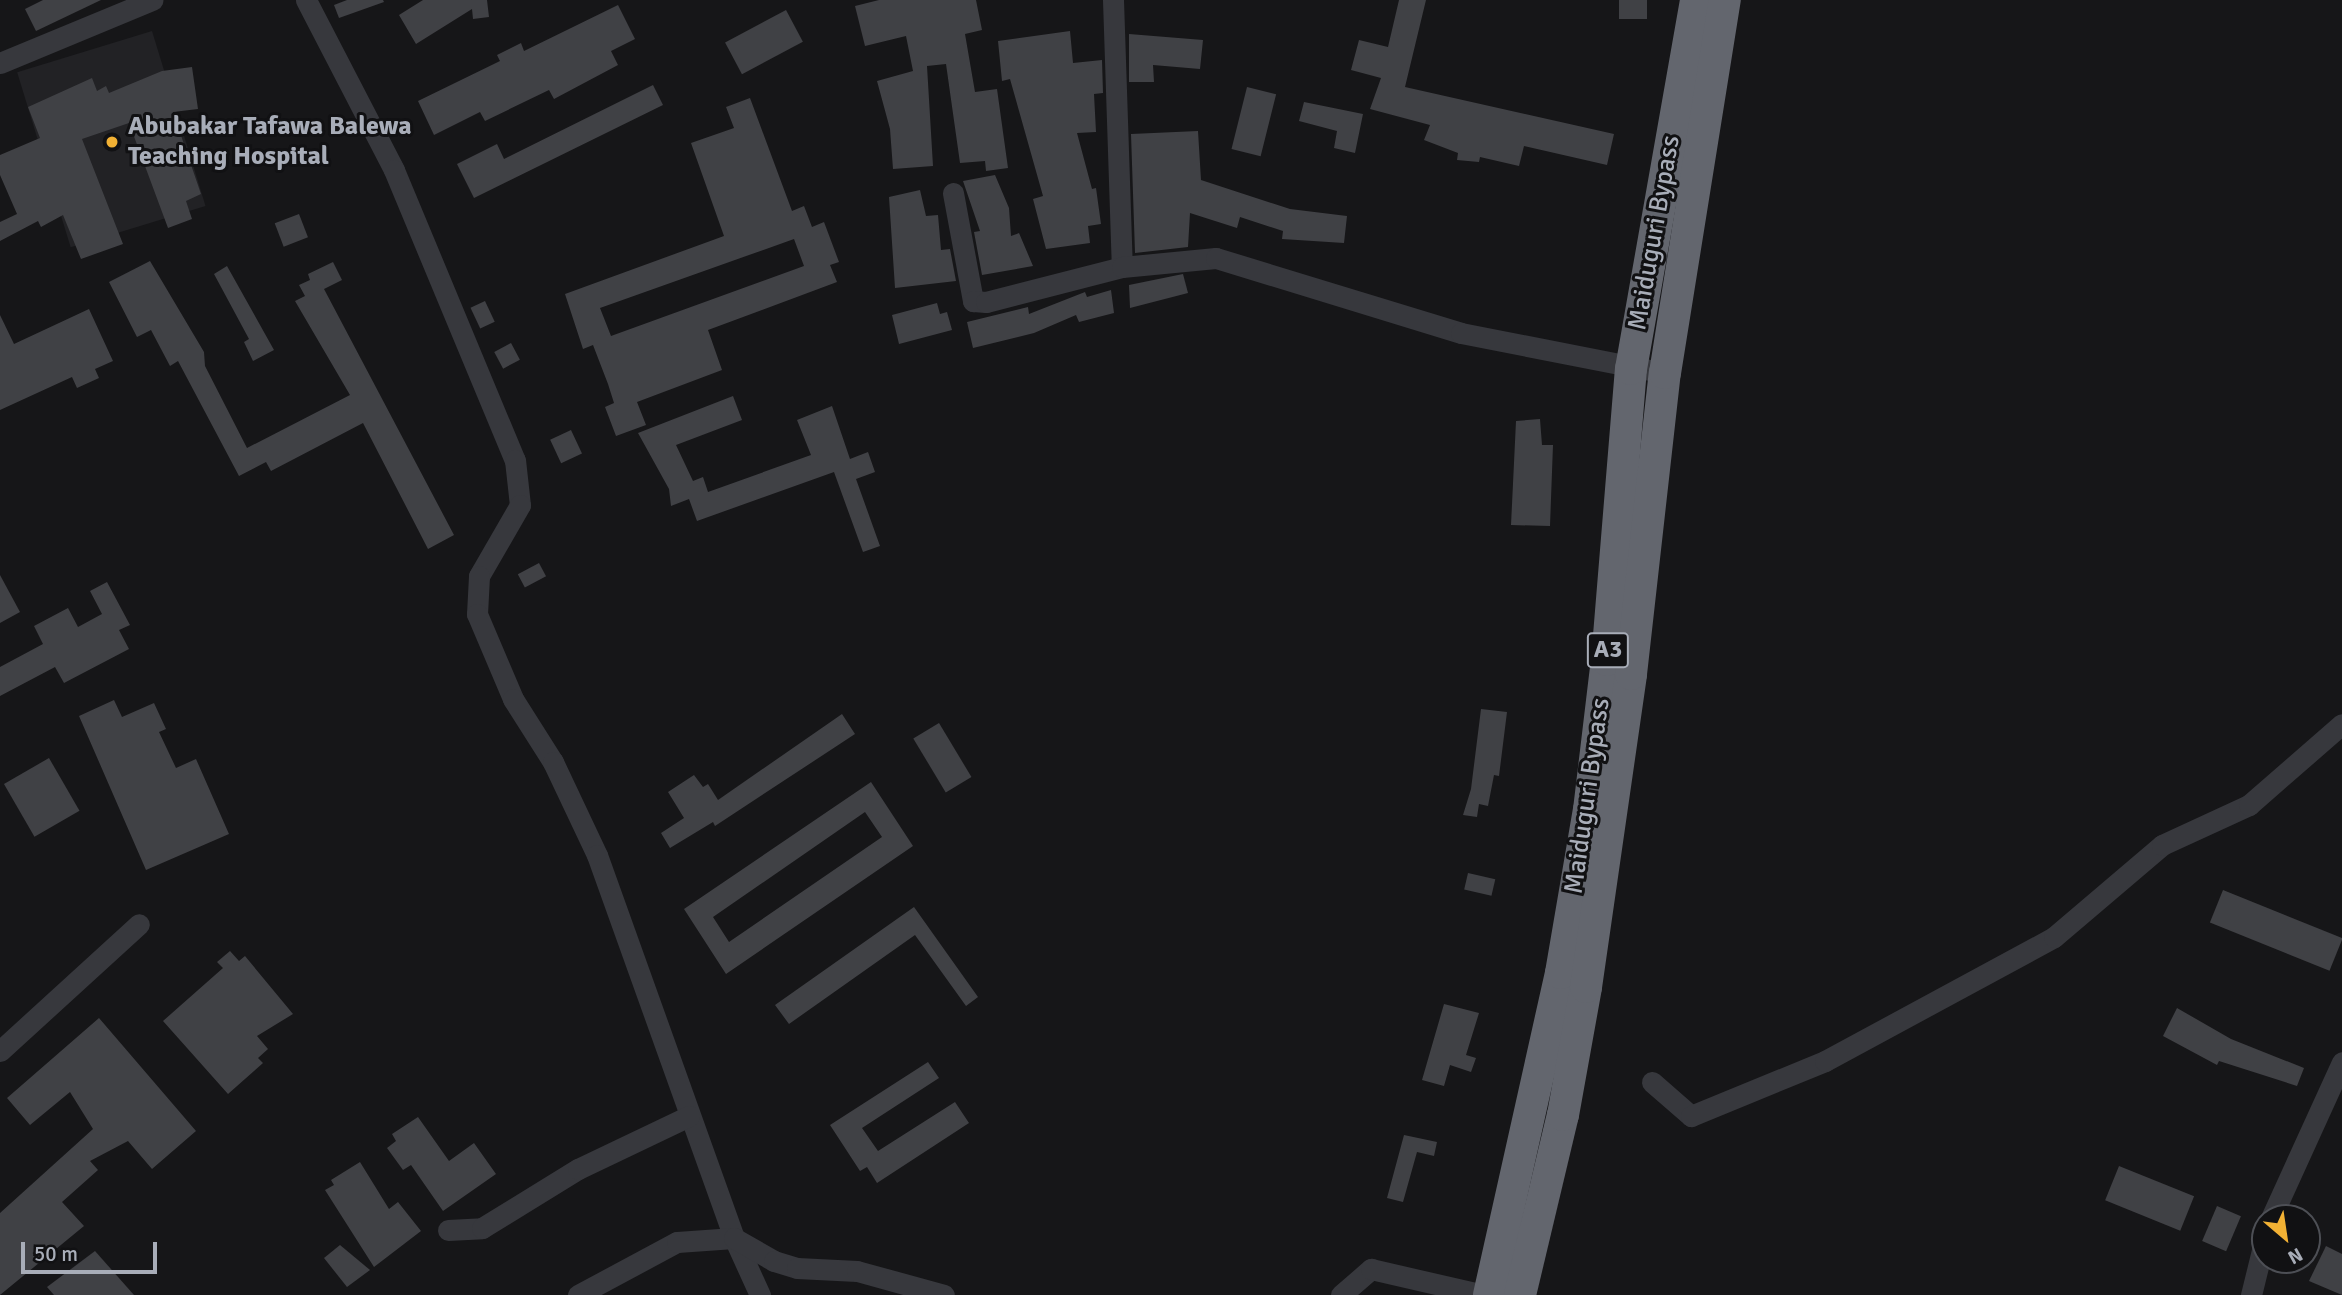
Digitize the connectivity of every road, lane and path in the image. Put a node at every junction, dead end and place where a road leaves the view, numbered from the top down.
1 (306, 0) edge
2 (1113, 0) edge
3 (1696, 0) edge
4 (1725, 0) edge
5 (149, 1) edge
6 (0, 63) edge
7 (953, 193) dead end
8 (1122, 267) junction
9 (1631, 369) junction
10 (1665, 373) junction
11 (2342, 724) edge
12 (139, 924) dead end
13 (0, 1051) edge
14 (2342, 1062) edge
15 (1653, 1082) dead end
16 (689, 1116) junction
17 (2278, 1204) edge
18 (447, 1230) dead end
19 (734, 1238) junction
20 (2256, 1274) edge
21 (578, 1295) edge
22 (760, 1295) edge
23 (944, 1295) edge
24 (1341, 1295) edge
25 (1484, 1295) edge
26 (1489, 1295) edge
27 (1520, 1295) edge
28 (2251, 1295) edge

1 - 16 street
2 - 8 street
3 - 9 highway, Maiduguri Bypass / A3
4 - 10 highway, Maiduguri Bypass / A3
5 - 6 street
7 - 8 street
8 - 9 street
9 - 10 street
9 - 26 highway, Maiduguri Bypass / A3
10 - 27 highway, Maiduguri Bypass / A3
11 - 15 street
12 - 13 street
14 - 17 street
16 - 18 street
16 - 19 street
19 - 21 street
19 - 22 street
19 - 23 street
20 - 28 street
24 - 25 street

